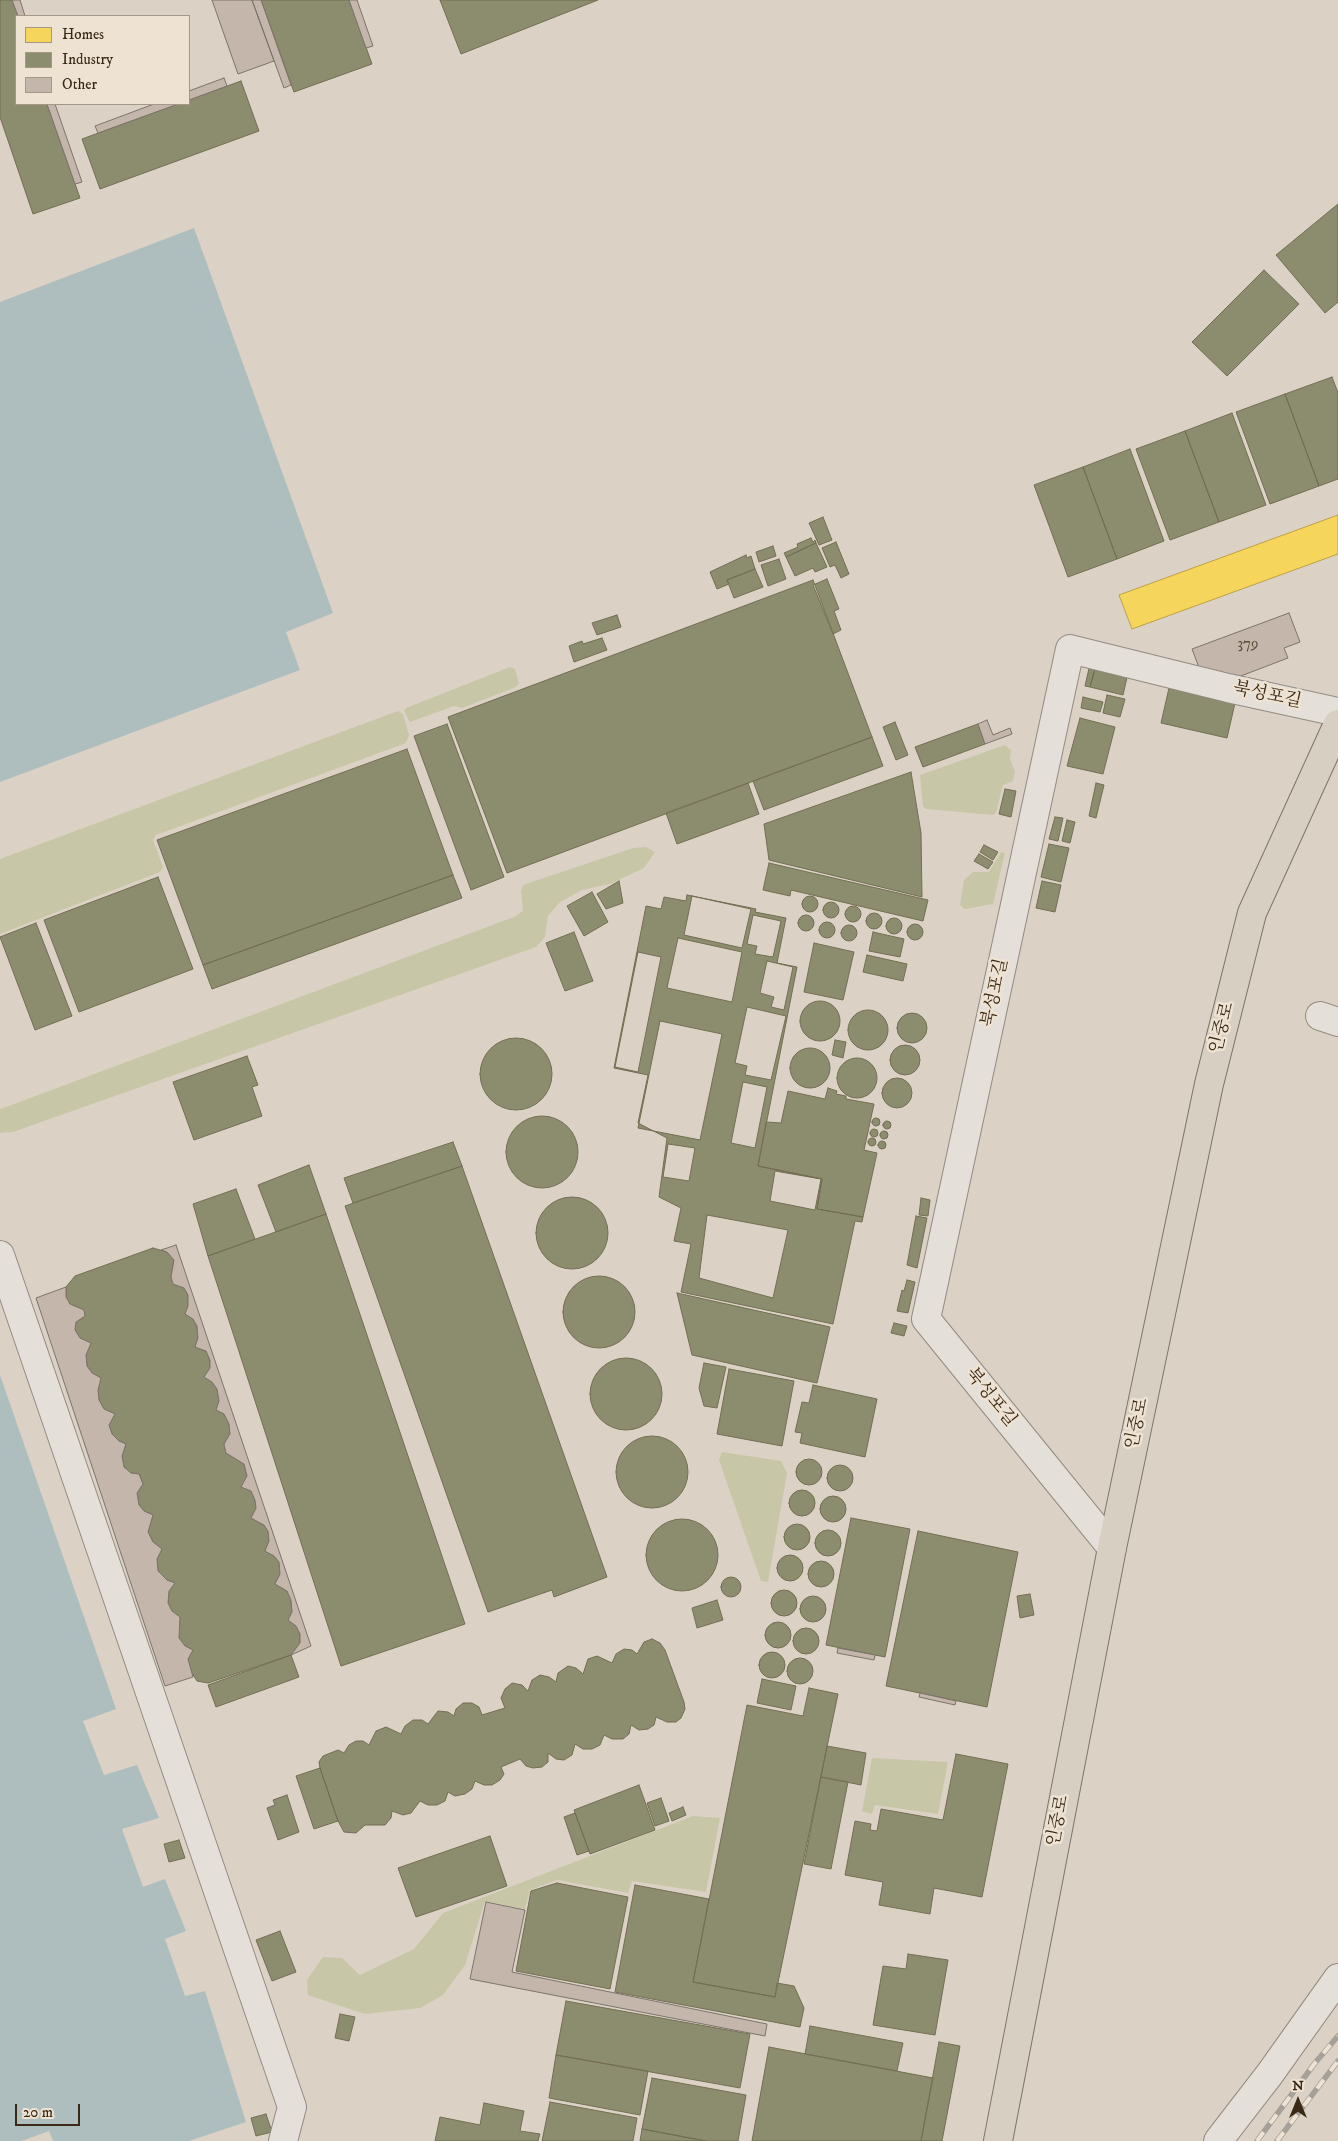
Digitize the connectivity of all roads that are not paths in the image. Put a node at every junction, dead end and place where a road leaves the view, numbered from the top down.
1 (1338, 712) edge
2 (1338, 724) edge
3 (0, 1255) edge
4 (1112, 1548) junction
5 (1338, 1978) edge
6 (283, 2141) edge
7 (998, 2141) edge
8 (1218, 2141) edge

1 - 4 lane, 북성포길
2 - 4 main road, 인중로
3 - 6 lane
4 - 7 main road, 인중로
5 - 8 lane

